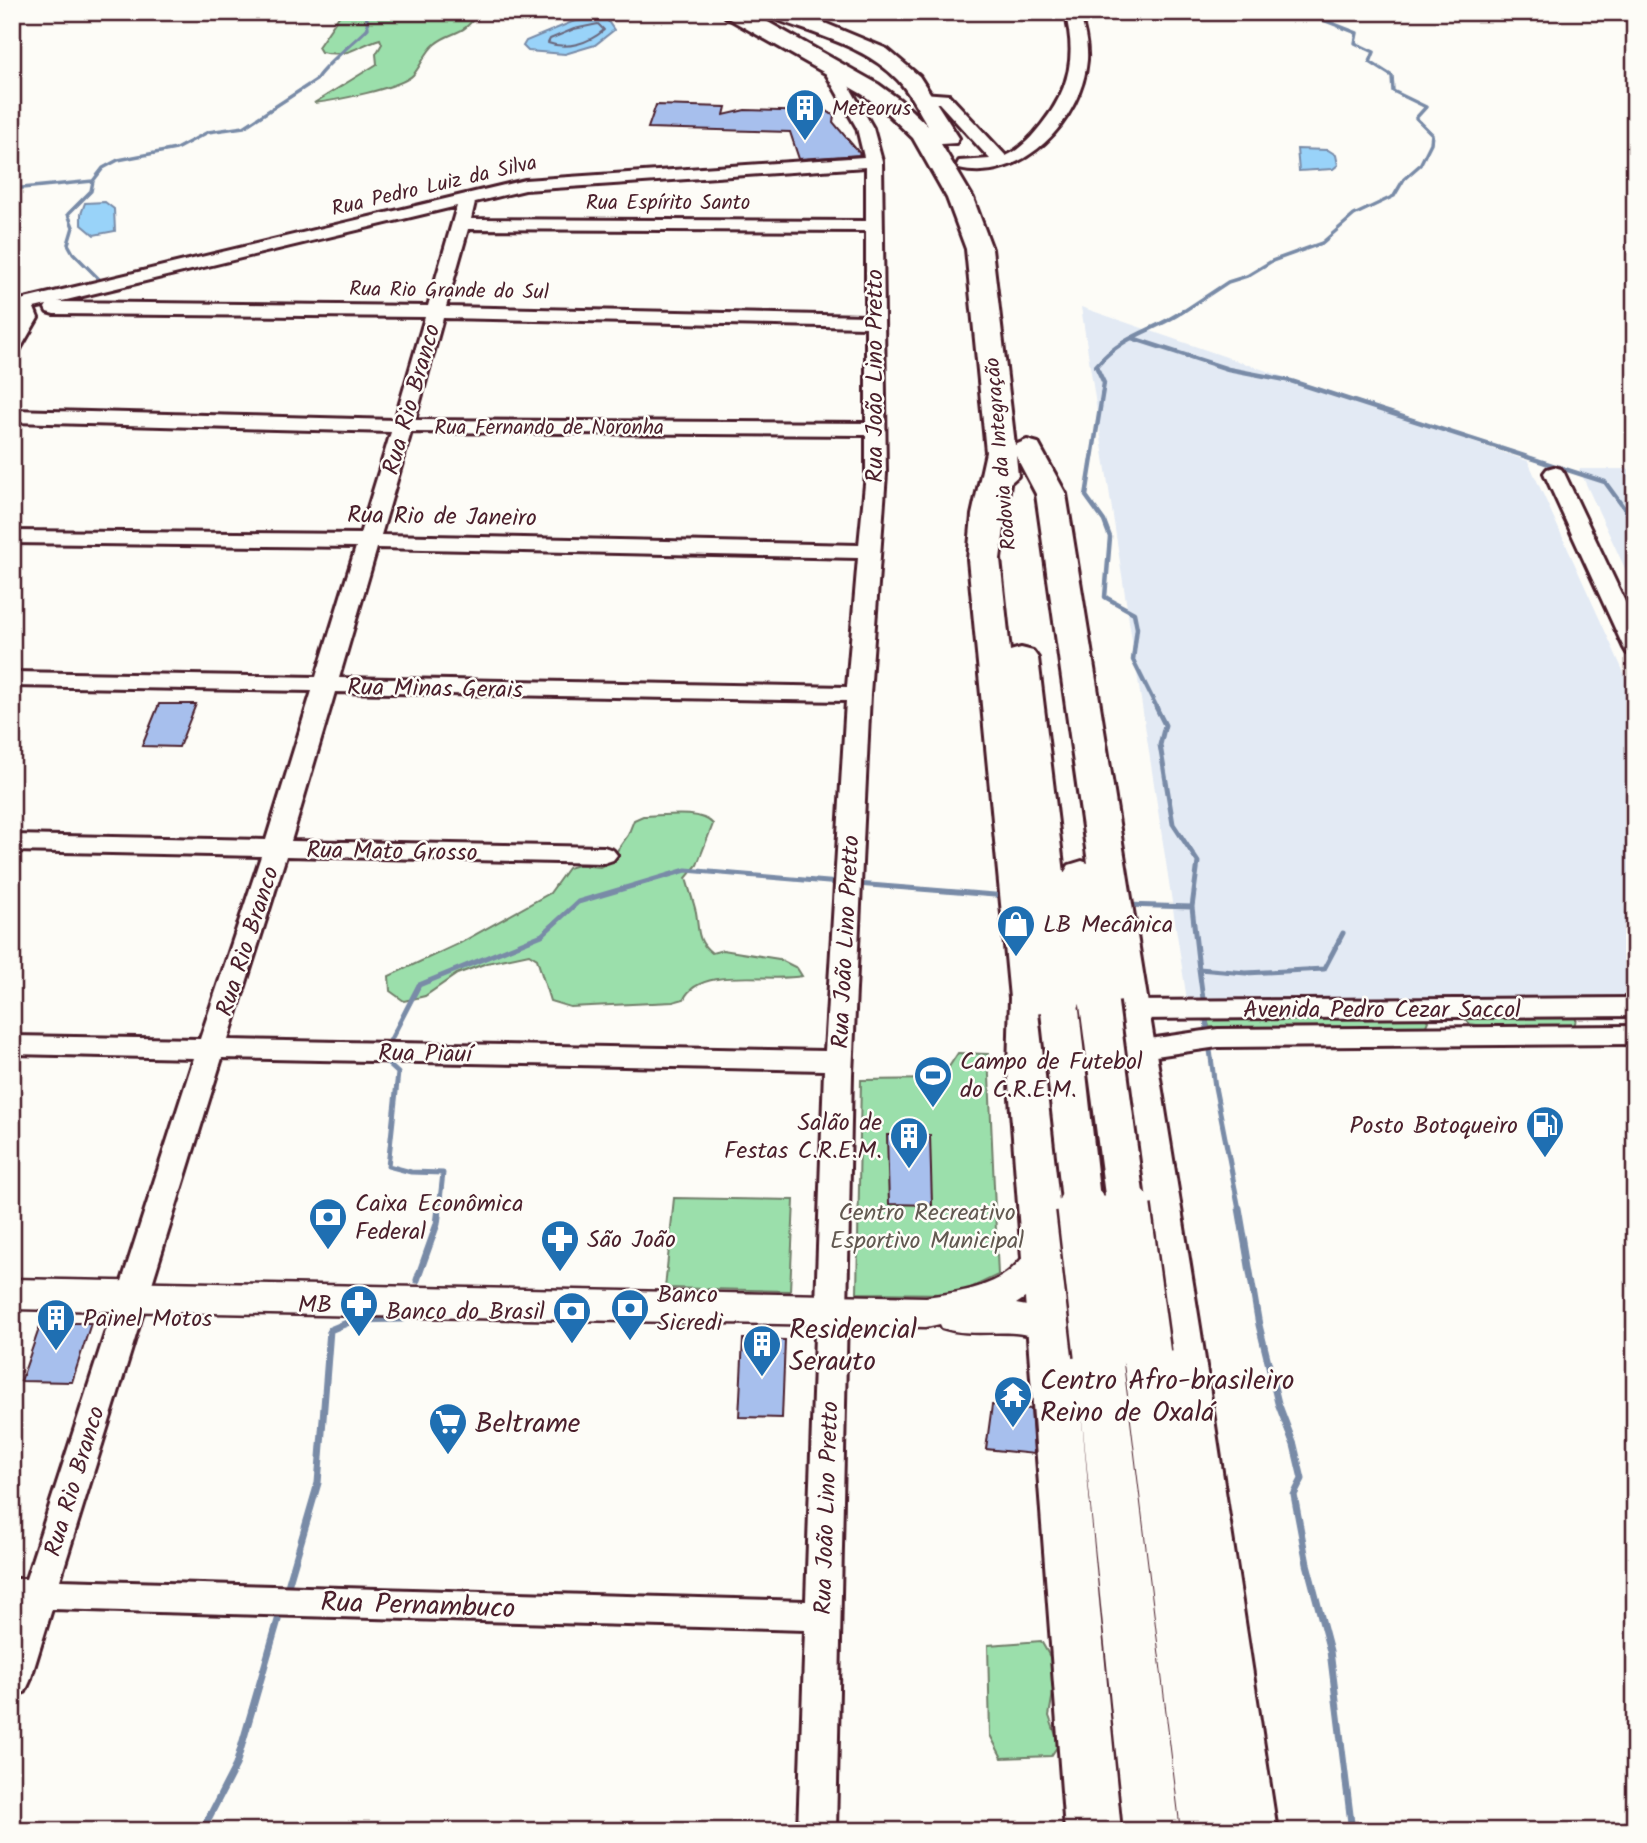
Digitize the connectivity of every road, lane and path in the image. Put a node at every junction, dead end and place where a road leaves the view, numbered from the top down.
1 (734, 12) edge
2 (778, 12) edge
3 (1072, 12) edge
4 (872, 50) junction
5 (829, 65) junction
6 (916, 90) junction
7 (881, 97) junction
8 (848, 101) junction
9 (874, 161) junction
10 (1003, 163) junction
11 (965, 165) junction
12 (468, 198) junction
13 (461, 224) junction
14 (874, 226) junction
15 (18, 307) edge
16 (436, 312) junction
17 (874, 322) junction
18 (12, 347) edge
19 (1017, 369) dead end
20 (12, 416) edge
21 (403, 426) junction
22 (876, 429) junction
23 (1017, 440) junction
24 (1554, 473) dead end
25 (12, 537) edge
26 (369, 541) junction
27 (870, 552) junction
28 (1635, 648) edge
29 (12, 679) edge
30 (325, 687) junction
31 (858, 694) junction
32 (12, 843) edge
33 (276, 849) junction
34 (604, 855) dead end
35 (1635, 1007) edge
36 (1091, 1019) junction
37 (1635, 1035) edge
38 (12, 1045) edge
39 (213, 1049) junction
40 (838, 1061) junction
41 (1045, 1256) junction
42 (12, 1294) edge
43 (130, 1297) junction
44 (832, 1310) junction
45 (926, 1312) junction
46 (1050, 1324) junction
47 (1141, 1345) junction
48 (26, 1594) edge
49 (823, 1616) junction
50 (12, 1681) edge
51 (817, 1831) edge
52 (1093, 1831) edge
53 (1152, 1831) edge
54 (1209, 1831) edge
55 (1249, 1831) edge

1 - 5 highway, Rodovia da Integração
2 - 4 highway, Rodovia da Integração
3 - 10 street
4 - 5 highway
4 - 6 highway, Rodovia da Integração
5 - 7 highway, Rodovia da Integração
5 - 8 street, Rua João Lino Pretto
6 - 7 highway
6 - 10 street
6 - 11 highway, Rodovia da Integração
7 - 8 highway
7 - 23 highway, Rodovia da Integração
8 - 9 street, Rua João Lino Pretto
9 - 12 street, Rua Pedro Luiz da Silva
9 - 14 street, Rua João Lino Pretto
10 - 11 street
11 - 19 highway, Rodovia da Integração
12 - 13 street, Rua Rio Branco
12 - 15 street, Rua Pedro Luiz da Silva
13 - 14 street, Rua Espírito Santo
13 - 16 street, Rua Rio Branco
14 - 17 street, Rua João Lino Pretto
15 - 16 street, Rua Rio Grande do Sul
15 - 18 street
16 - 17 street, Rua Rio Grande do Sul
16 - 21 street, Rua Rio Branco
17 - 22 street, Rua João Lino Pretto
20 - 21 street, Rua Fernando de Noronha
21 - 22 street, Rua Fernando de Noronha
21 - 26 street, Rua Rio Branco
22 - 27 street, Rua João Lino Pretto
23 - 36 highway
23 - 36 highway
24 - 28 street
25 - 26 street, Rua Rio de Janeiro
26 - 27 street, Rua Rio de Janeiro
26 - 30 street, Rua Rio Branco
27 - 31 street, Rua João Lino Pretto
29 - 30 street, Rua Minas Gerais
30 - 31 street, Rua Minas Gerais
30 - 33 street, Rua Rio Branco
31 - 40 street, Rua João Lino Pretto
32 - 33 street, Rua Mato Grosso
33 - 34 street, Rua Mato Grosso
33 - 39 street, Rua Rio Branco
35 - 36 street, Avenida Pedro Cezar Saccol
36 - 37 street, Avenida Pedro Cezar Saccol
36 - 41 highway
36 - 47 highway, bridge
36 - 47 highway
38 - 39 street, Rua Piauí
39 - 40 street, Rua Piauí
39 - 43 street, Rua Rio Branco
40 - 44 street, Rua João Lino Pretto
41 - 45 main road
41 - 46 highway
42 - 43 main road
43 - 44 main road
43 - 48 street, Rua Rio Branco
44 - 45 main road
44 - 49 street, Rua João Lino Pretto
45 - 46 main road
46 - 47 highway
46 - 52 highway
47 - 53 highway
47 - 54 highway
47 - 55 highway
48 - 49 street, Rua Pernambuco
48 - 50 street, Rua Rio Branco
49 - 51 street, Rua João Lino Pretto

